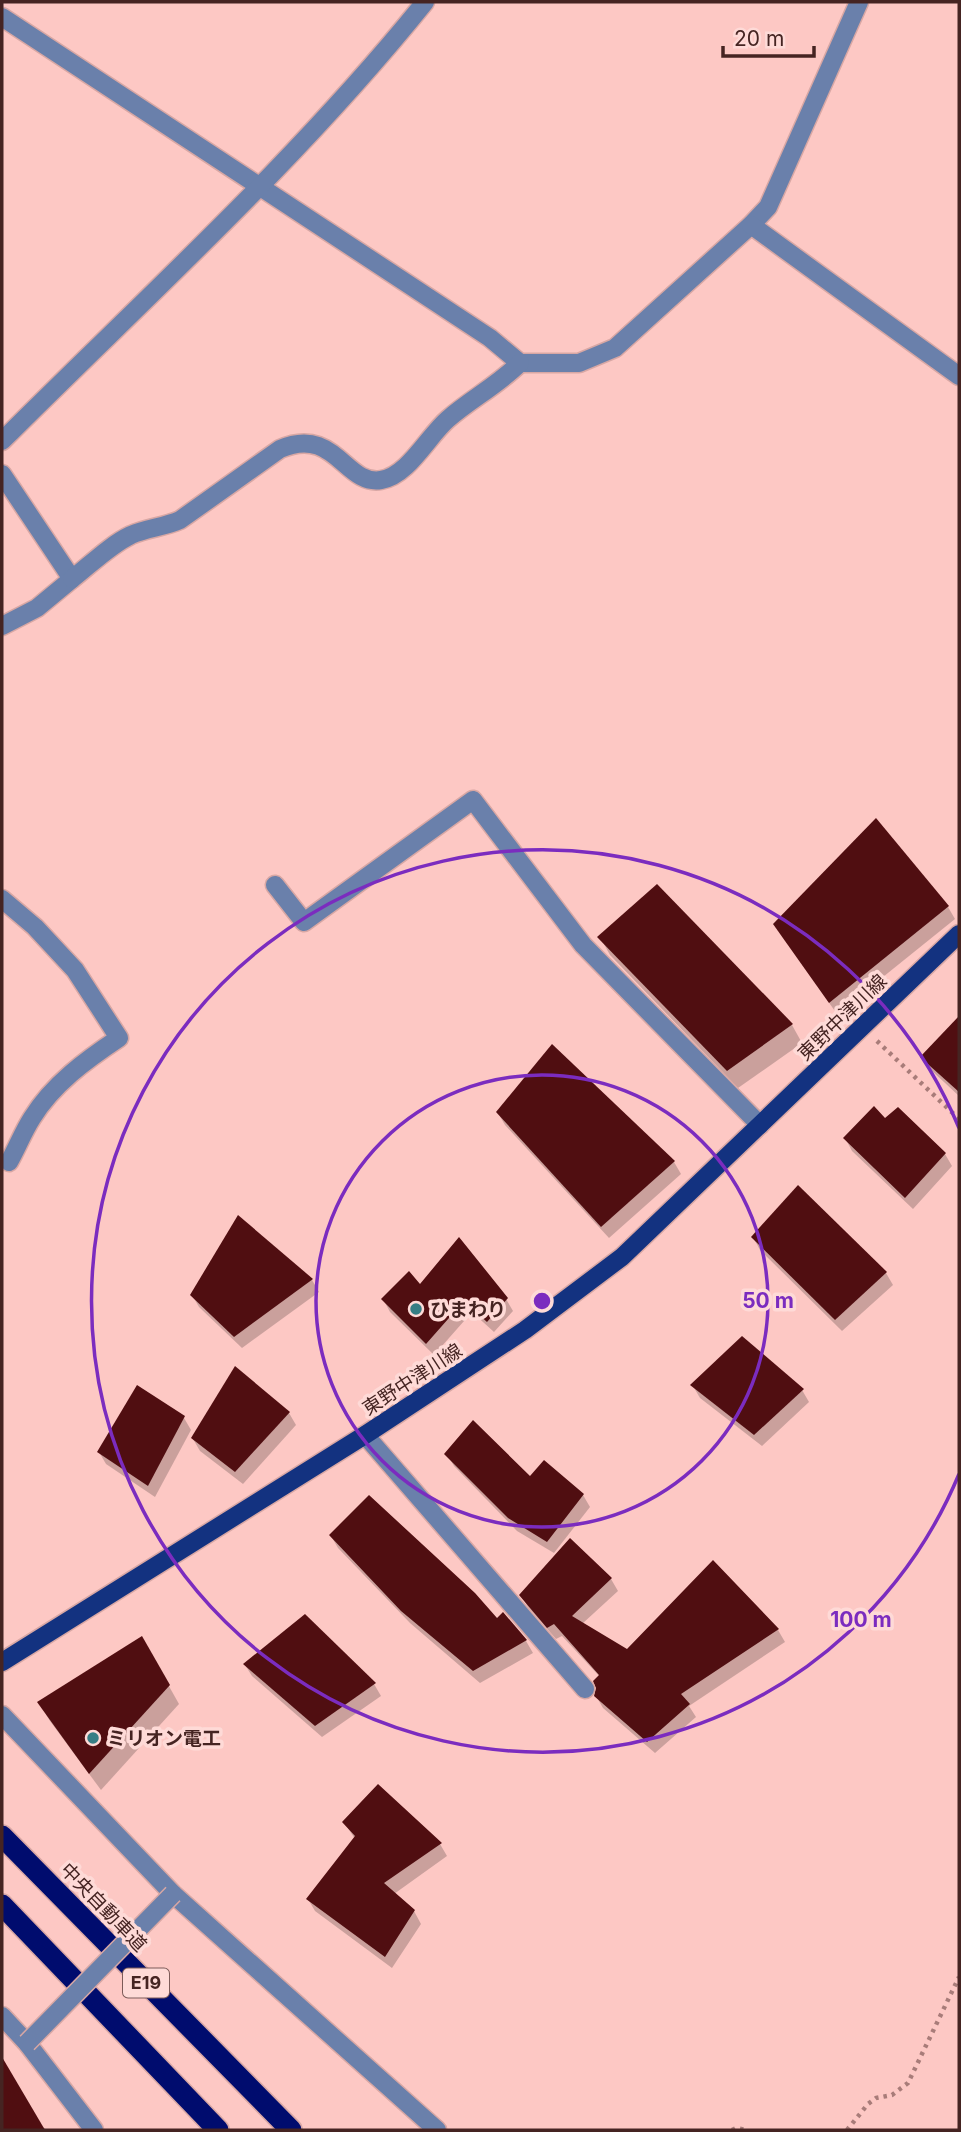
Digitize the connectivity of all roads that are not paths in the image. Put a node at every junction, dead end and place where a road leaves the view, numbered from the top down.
1 (425, 2) edge
2 (859, 2) edge
3 (2, 17) edge
4 (261, 187) junction
5 (751, 225) junction
6 (520, 363) junction
7 (959, 376) edge
8 (2, 441) edge
9 (2, 474) edge
10 (72, 579) junction
11 (2, 626) edge
12 (275, 885) dead end
13 (2, 900) edge
14 (959, 934) edge
15 (760, 1125) junction
16 (9, 1162) dead end
17 (365, 1435) junction
18 (2, 1662) edge
19 (586, 1689) dead end
20 (2, 1715) edge
21 (2, 1836) edge
22 (173, 1894) junction
23 (2, 1905) edge
24 (2, 2016) edge
25 (27, 2043) junction
26 (94, 2130) edge
27 (218, 2130) edge
28 (291, 2130) edge
29 (437, 2130) edge

1 - 4 street
2 - 5 street
3 - 4 street
4 - 6 street
4 - 8 street
5 - 6 street
5 - 7 street
6 - 10 street
9 - 10 street
10 - 11 street
12 - 15 street
13 - 16 street
14 - 15 main road, 東野中津川線
15 - 17 main road, 東野中津川線
17 - 18 main road, 東野中津川線
17 - 19 street
20 - 22 street
21 - 28 highway, 中央自動車道 / E19
22 - 25 street, bridge
22 - 29 street
23 - 27 highway, E19
24 - 25 street
25 - 26 street

